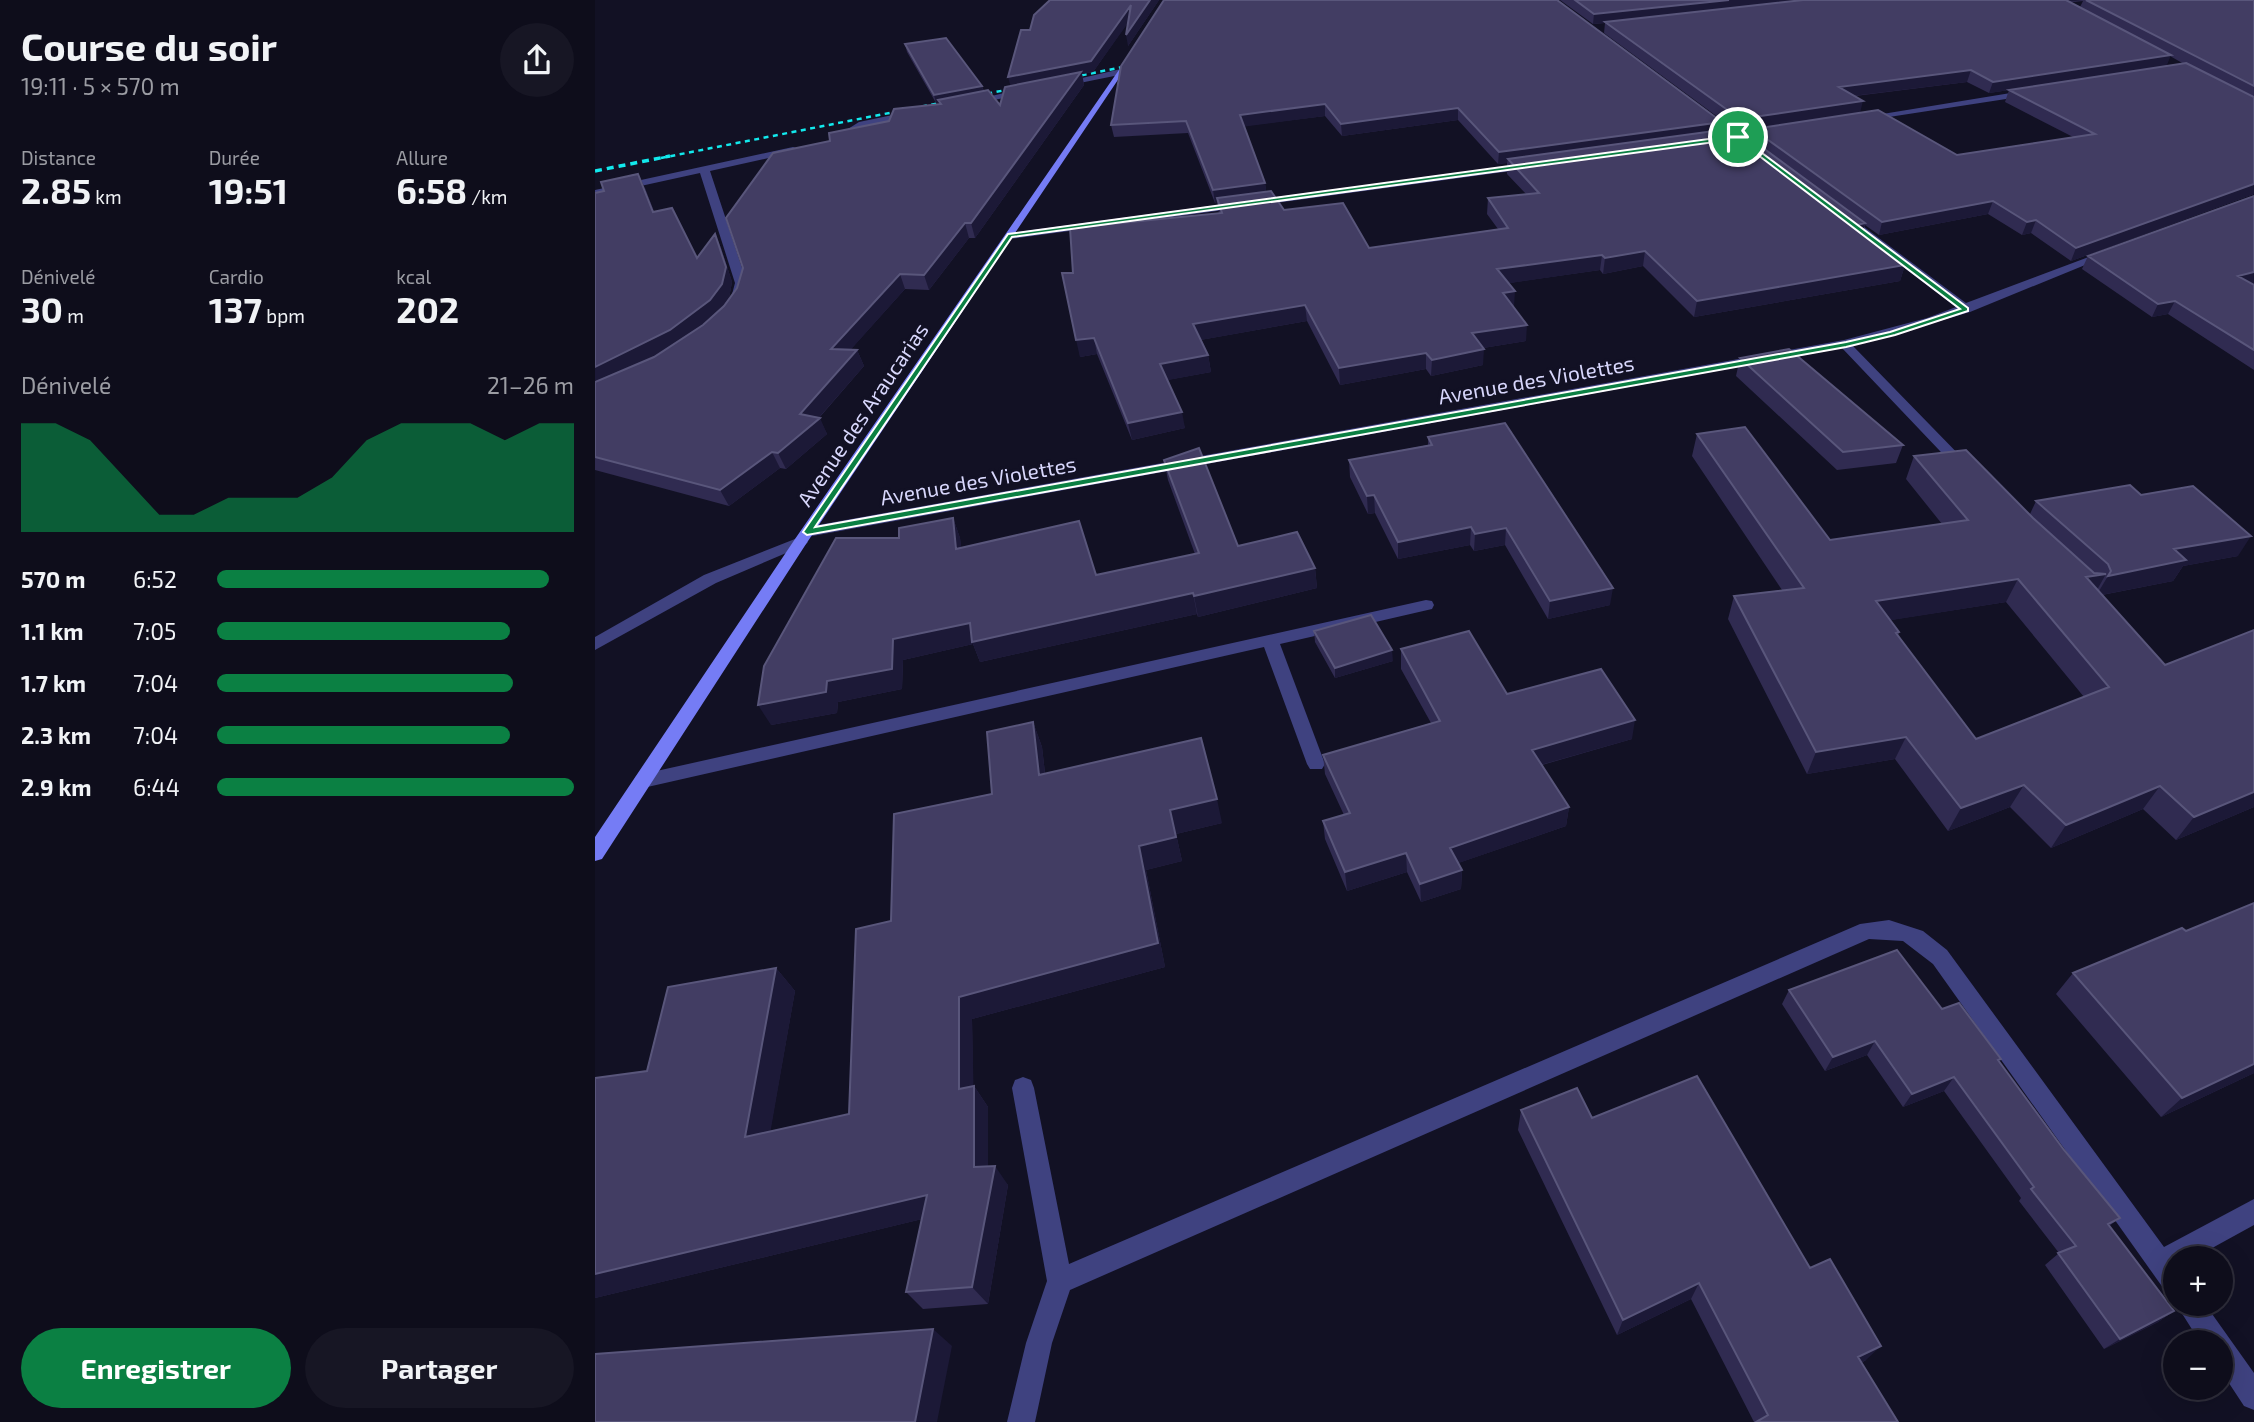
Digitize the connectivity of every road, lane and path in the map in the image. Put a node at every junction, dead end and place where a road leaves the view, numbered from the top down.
1 (1138, 45) edge
2 (1121, 72) junction
3 (1052, 86) edge
4 (1039, 88) edge
5 (2036, 92) edge
6 (957, 105) edge
7 (916, 113) edge
8 (1846, 121) edge
9 (821, 144) edge
10 (808, 147) edge
11 (1545, 164) edge
12 (704, 169) junction
13 (595, 194) edge
14 (1839, 213) edge
15 (1010, 236) junction
16 (2115, 250) edge
17 (1966, 309) junction
18 (725, 317) edge
19 (1846, 344) junction
20 (1971, 475) edge
21 (804, 537) junction
22 (1426, 605) dead end
23 (1271, 640) junction
24 (595, 645) edge
25 (1316, 764) dead end
26 (643, 780) junction
27 (595, 853) edge
28 (1023, 1088) dead end
29 (2254, 1211) edge
30 (2205, 1246) edge
31 (2163, 1266) edge
32 (1060, 1281) junction
33 (2233, 1366) edge
34 (2254, 1396) edge
35 (1021, 1422) edge

1 - 2 street, Avenue des Araucarias
2 - 3 street
2 - 15 street, Avenue des Araucarias
4 - 6 street
5 - 8 street
7 - 9 street
10 - 12 street
11 - 15 street
12 - 13 street
12 - 18 street
14 - 17 street
15 - 21 street, Avenue des Araucarias
16 - 17 street, Avenue des Violettes
17 - 19 street, Avenue des Violettes
19 - 20 street
19 - 21 street, Avenue des Violettes
21 - 24 street, Avenue des Violettes
21 - 26 street, Avenue des Araucarias
22 - 23 street
23 - 25 street
23 - 26 street
26 - 27 street, Avenue des Araucarias
28 - 32 street
29 - 30 street
31 - 32 street
32 - 35 street
33 - 34 street

